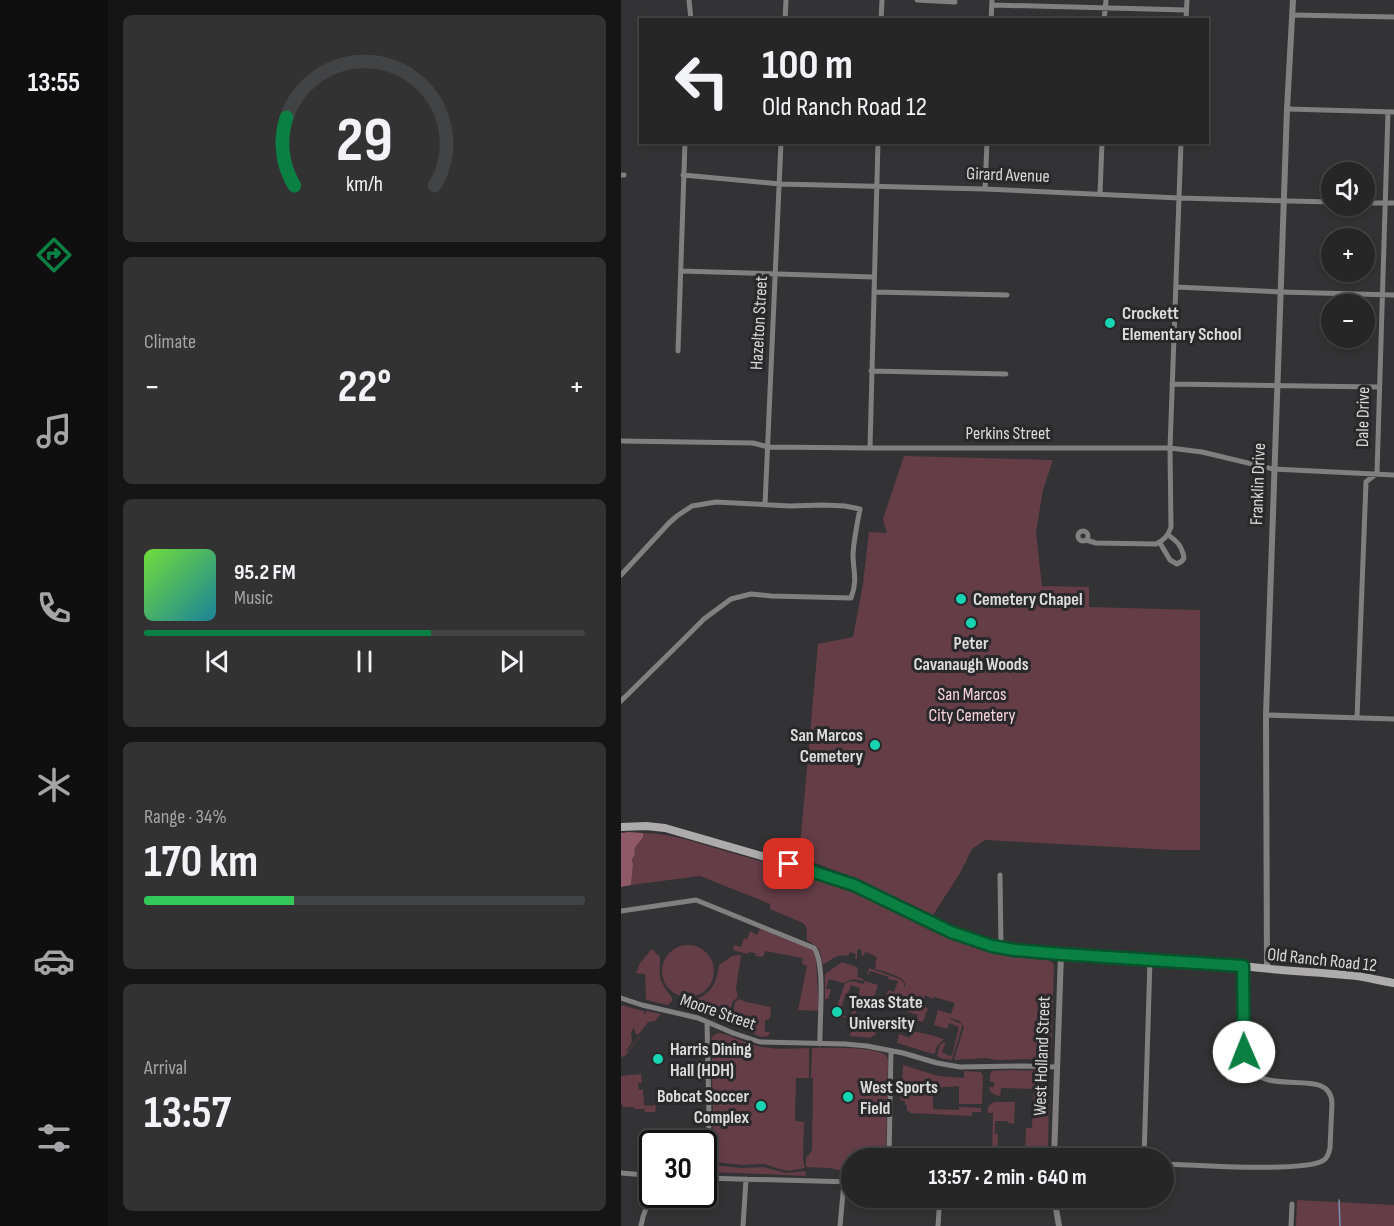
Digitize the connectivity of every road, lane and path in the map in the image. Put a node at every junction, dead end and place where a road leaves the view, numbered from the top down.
1 (689, 0) edge
2 (786, 0) edge
3 (882, 0) edge
4 (917, 0) edge
5 (1105, 0) edge
6 (1187, 0) edge
7 (1293, 0) edge
8 (955, 2) dead end
9 (992, 3) edge
10 (1105, 7) junction
11 (1186, 10) junction
12 (1293, 15) junction
13 (1394, 17) edge
14 (691, 18) edge
15 (785, 18) edge
16 (881, 18) edge
17 (991, 18) edge
18 (1104, 18) edge
19 (1186, 18) edge
20 (1287, 109) junction
21 (1391, 112) edge
22 (685, 144) edge
23 (781, 144) edge
24 (877, 144) edge
25 (987, 144) edge
26 (1102, 144) edge
27 (1181, 144) edge
28 (683, 176) junction
29 (780, 184) junction
30 (876, 186) junction
31 (985, 189) junction
32 (1100, 194) junction
33 (1179, 198) junction
34 (1284, 201) junction
35 (1321, 202) edge
36 (1375, 202) edge
37 (1385, 203) junction
38 (1394, 203) edge
39 (681, 271) junction
40 (776, 274) junction
41 (873, 277) junction
42 (1176, 287) junction
43 (874, 292) junction
44 (1281, 292) junction
45 (1007, 295) dead end
46 (1382, 295) junction
47 (1394, 295) edge
48 (678, 351) dead end
49 (871, 371) junction
50 (1006, 374) dead end
51 (1172, 384) junction
52 (1278, 386) junction
53 (1379, 387) junction
54 (621, 441) edge
55 (768, 447) junction
56 (870, 448) junction
57 (1170, 448) junction
58 (1273, 469) junction
59 (1377, 474) junction
60 (1394, 475) edge
61 (765, 505) junction
62 (1168, 535) junction
63 (1086, 540) dead end
64 (1160, 543) junction
65 (621, 575) edge
66 (621, 701) edge
67 (1266, 715) junction
68 (1357, 718) junction
69 (1394, 719) edge
70 (621, 827) edge
71 (1000, 875) dead end
72 (621, 911) edge
73 (1001, 947) junction
74 (1061, 954) junction
75 (1150, 960) junction
76 (1243, 966) junction
77 (1267, 969) junction
78 (1394, 984) edge
79 (621, 998) edge
80 (707, 1023) junction
81 (820, 1044) junction
82 (891, 1051) junction
83 (1249, 1065) junction
84 (1057, 1067) junction
85 (1229, 1078) dead end
86 (708, 1130) edge
87 (889, 1148) edge
88 (1054, 1148) edge
89 (1145, 1148) edge
90 (1174, 1164) edge
91 (621, 1173) edge
92 (639, 1174) edge
93 (717, 1178) edge
94 (746, 1179) junction
95 (841, 1182) edge
96 (1291, 1204) dead end
97 (646, 1208) edge
98 (842, 1208) edge
99 (939, 1208) edge
100 (1056, 1208) edge
101 (641, 1226) edge
102 (743, 1226) edge
103 (840, 1226) edge
104 (938, 1226) edge
105 (1059, 1226) edge
106 (1291, 1226) edge

1 - 14 street
2 - 15 street
3 - 16 street
4 - 8 street
5 - 10 street
6 - 11 street
7 - 12 street, Franklin Drive
9 - 10 street
9 - 17 street
10 - 11 street
10 - 18 street
11 - 19 street
12 - 13 street
12 - 20 street, Franklin Drive
20 - 21 street
20 - 34 street, Franklin Drive
21 - 37 street, Dale Drive
22 - 28 street
23 - 29 street, Hazelton Street
24 - 30 street
25 - 31 street
26 - 32 street
27 - 33 street
28 - 29 street, Girard Avenue
28 - 39 street
29 - 30 street, Girard Avenue
29 - 40 street, Hazelton Street
30 - 31 street, Girard Avenue
30 - 41 street
31 - 32 street, Girard Avenue
32 - 33 street, Girard Avenue
33 - 34 street, Girard Avenue
33 - 42 street
34 - 35 street, Girard Avenue
34 - 44 street, Franklin Drive
36 - 37 street
37 - 38 street
37 - 46 street, Dale Drive
39 - 40 street
39 - 48 street
40 - 41 street
40 - 55 street, Hazelton Street
41 - 43 street
42 - 44 street
42 - 51 street
43 - 45 street
43 - 49 street
44 - 46 street
44 - 52 street, Franklin Drive
46 - 47 street
46 - 53 street, Dale Drive
49 - 50 street
49 - 56 street
51 - 52 street
51 - 57 street
52 - 53 street
52 - 58 street, Franklin Drive
53 - 59 street, Dale Drive
54 - 55 street, Perkins Street
55 - 56 street, Perkins Street
55 - 61 street, Hazelton Street
56 - 57 street, Perkins Street
57 - 58 street, Perkins Street
57 - 62 street
58 - 59 street, Perkins Street
58 - 67 street, Franklin Drive
59 - 60 street, Perkins Street
59 - 68 street, Dale Drive
61 - 65 street
61 - 66 street
62 - 64 street
62 - 64 street
63 - 64 street
67 - 68 street
67 - 77 street, Franklin Drive
68 - 69 street
70 - 73 main road, Old Ranch Road 12
71 - 73 street
72 - 81 street
73 - 74 main road, Old Ranch Road 12
74 - 75 main road, Old Ranch Road 12
74 - 84 street, West Holland Street
75 - 76 main road, Old Ranch Road 12
75 - 89 street
76 - 77 main road, Old Ranch Road 12
76 - 83 street
77 - 78 main road, Old Ranch Road 12
79 - 80 street, Moore Street
80 - 81 street, Moore Street
80 - 86 street
81 - 82 street, Moore Street
82 - 84 street, Moore Street
82 - 87 street
83 - 85 street
83 - 90 street
84 - 88 street, West Holland Street
91 - 92 street
93 - 94 street
94 - 95 street
94 - 102 street
96 - 106 street
97 - 101 street
98 - 103 street
99 - 104 street
100 - 105 street

